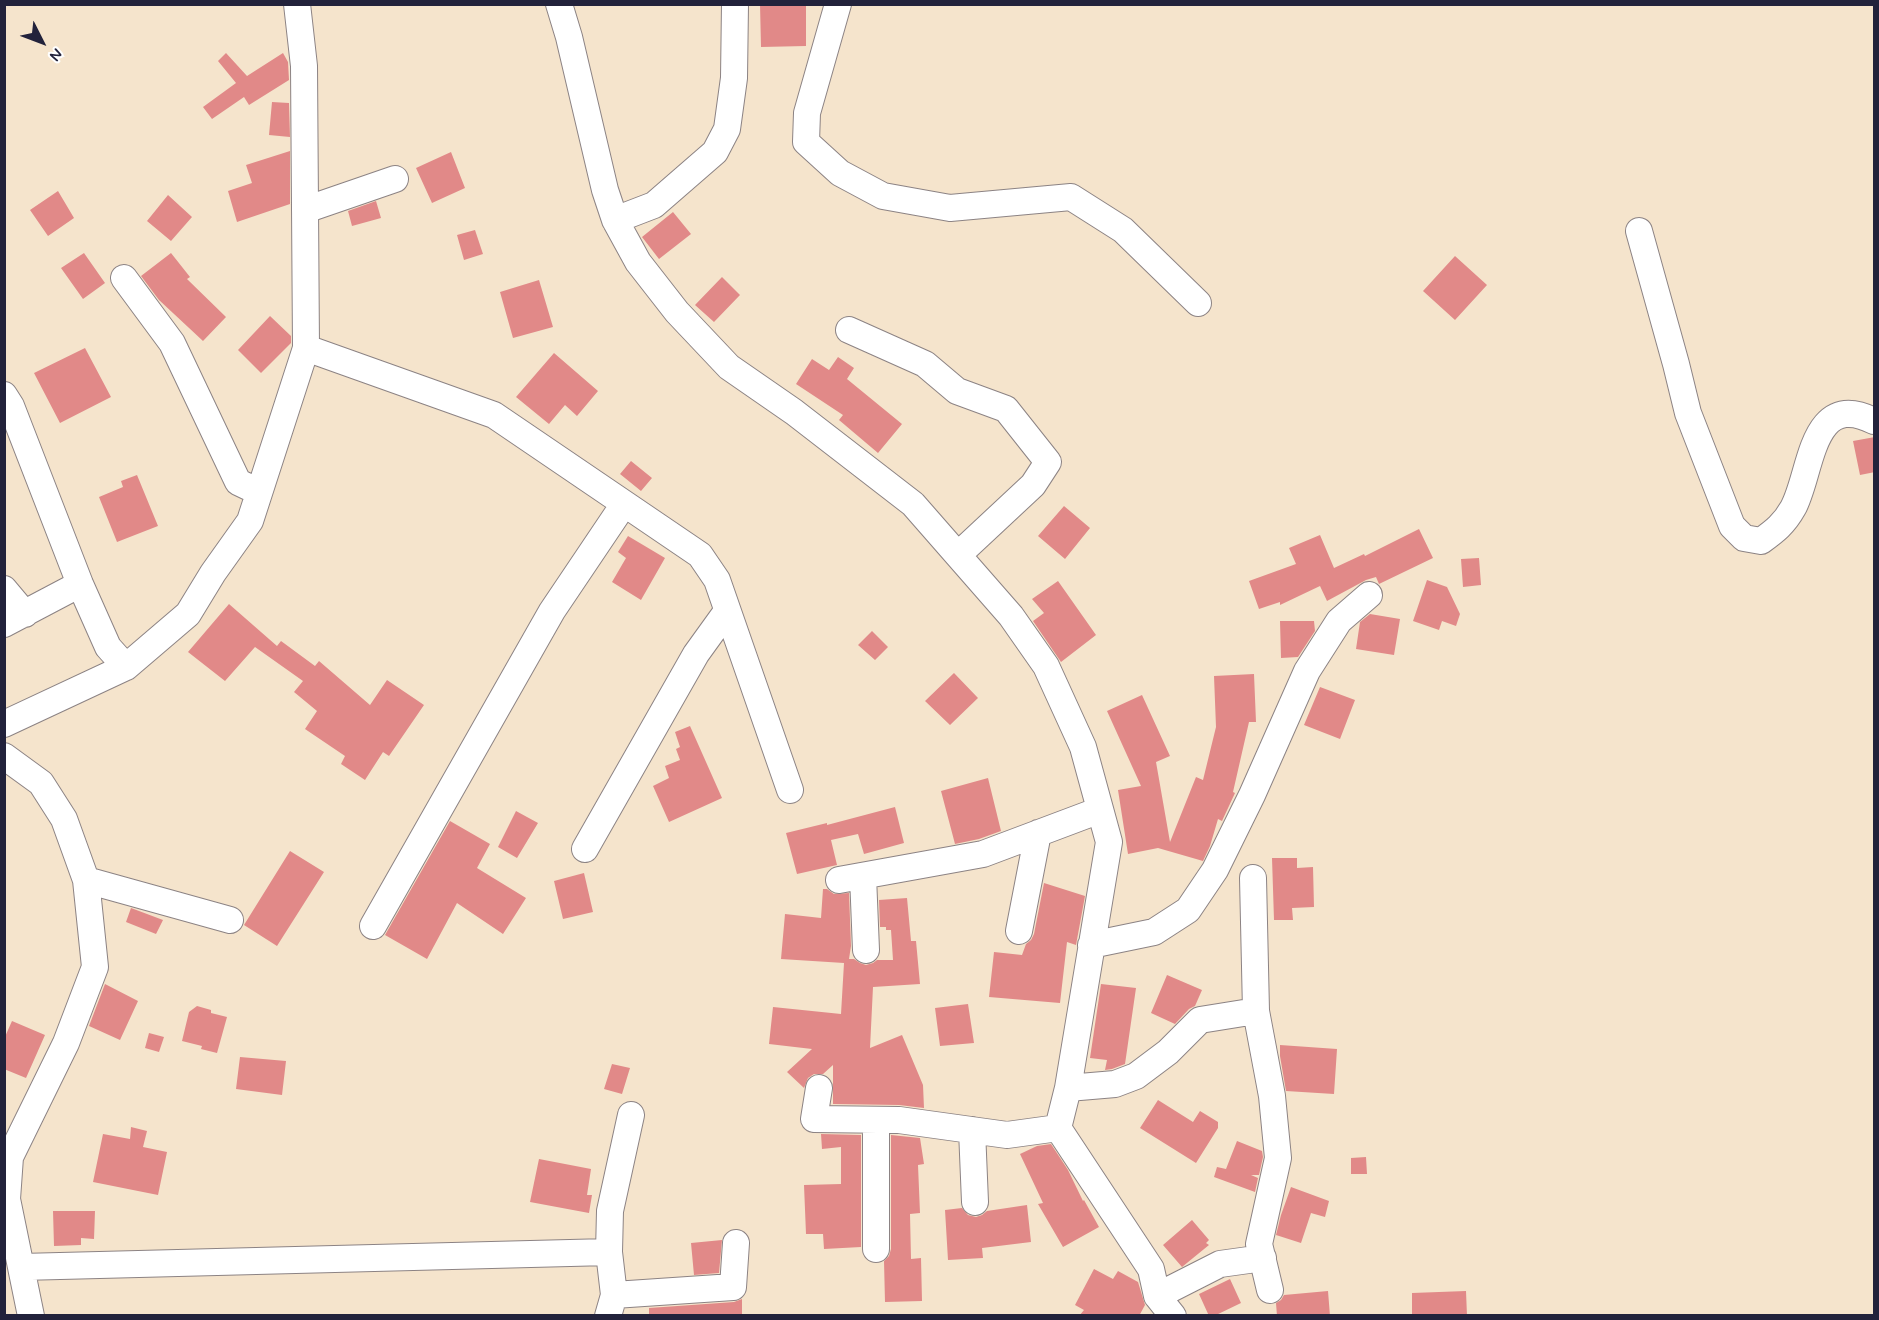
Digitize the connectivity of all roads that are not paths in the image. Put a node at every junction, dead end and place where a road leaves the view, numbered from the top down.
1 (297, 4) edge
2 (559, 4) edge
3 (735, 4) edge
4 (838, 4) edge
5 (395, 180) dead end
6 (305, 210) junction
7 (615, 220) junction
8 (1639, 231) dead end
9 (124, 278) dead end
10 (1198, 303) dead end
11 (849, 330) dead end
12 (306, 348) junction
13 (4, 395) edge
14 (1875, 421) edge
15 (260, 492) junction
16 (624, 504) junction
17 (958, 555) junction
18 (80, 584) junction
19 (4, 589) edge
20 (1369, 594) dead end
21 (728, 611) junction
22 (15, 619) edge
23 (126, 667) junction
24 (4, 724) edge
25 (4, 756) edge
26 (790, 790) dead end
27 (1100, 810) junction
28 (1038, 833) junction
29 (585, 849) dead end
30 (1253, 878) dead end
31 (86, 880) junction
32 (230, 920) dead end
33 (373, 927) dead end
34 (1019, 931) dead end
35 (1091, 945) junction
36 (866, 950) dead end
37 (1256, 1011) junction
38 (819, 1088) dead end
39 (1068, 1088) junction
40 (631, 1115) dead end
41 (876, 1120) junction
42 (1058, 1128) junction
43 (972, 1130) junction
44 (975, 1202) dead end
45 (736, 1243) dead end
46 (876, 1249) dead end
47 (609, 1252) junction
48 (1263, 1258) junction
49 (21, 1267) junction
50 (1270, 1290) dead end
51 (611, 1305) edge
52 (1165, 1306) edge
53 (31, 1316) edge

1 - 6 street
2 - 7 street
3 - 7 street
4 - 10 street
5 - 6 street
6 - 12 street
7 - 17 street
8 - 14 street
9 - 15 street
11 - 17 street
12 - 15 street
12 - 16 street
13 - 18 street
15 - 23 street
16 - 21 street
16 - 33 street
17 - 27 street
18 - 22 street
18 - 23 street
19 - 22 street
20 - 35 street
21 - 26 street
21 - 29 street
23 - 24 street
25 - 31 street
27 - 28 street
27 - 35 street
28 - 34 street
28 - 36 street
30 - 37 street
31 - 32 street
31 - 49 street
35 - 39 street
37 - 39 street
37 - 48 street
38 - 41 street
39 - 42 street
40 - 47 street
41 - 43 street
41 - 46 street
42 - 43 street
42 - 52 street
43 - 44 street
45 - 51 street
47 - 49 street
47 - 51 street
48 - 50 street
48 - 52 street
49 - 53 street

